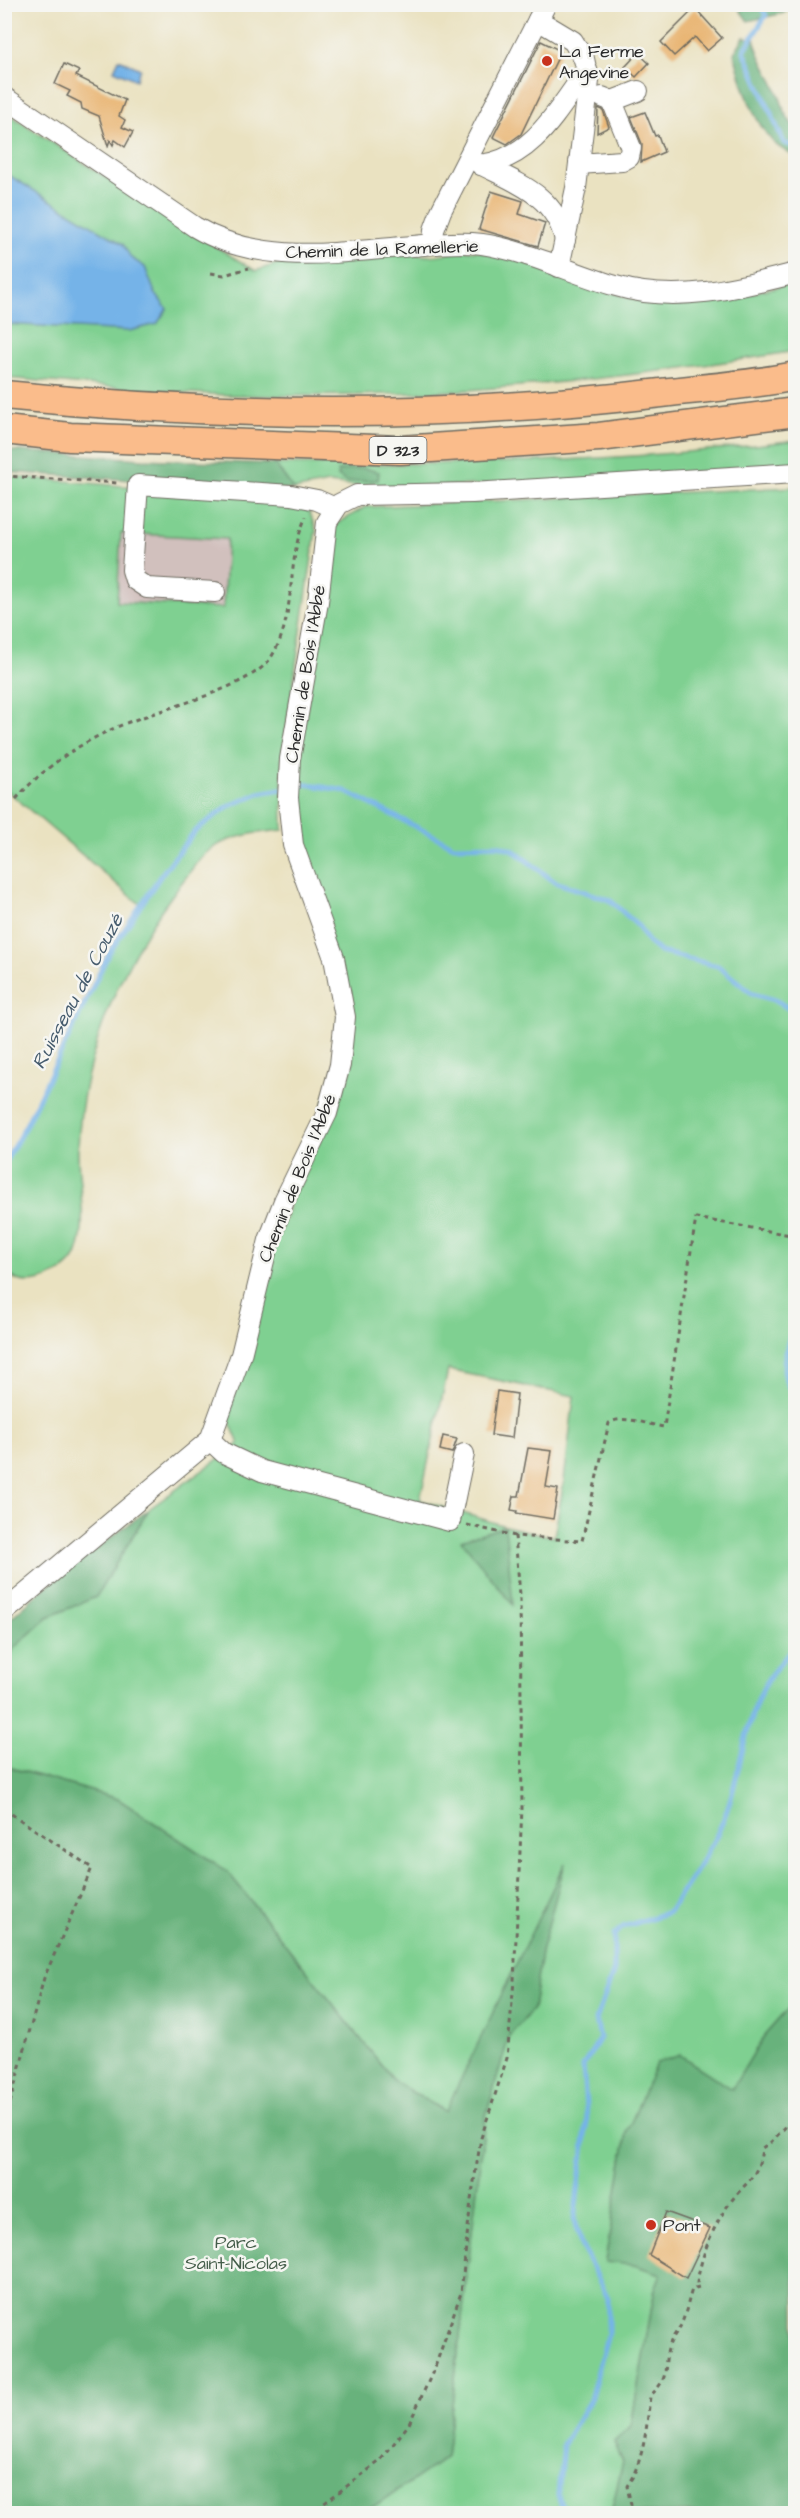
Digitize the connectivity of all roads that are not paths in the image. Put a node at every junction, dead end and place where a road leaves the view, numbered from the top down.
1 (542, 12) edge
2 (587, 69) junction
3 (638, 91) dead end
4 (588, 92) junction
5 (4, 97) edge
6 (612, 101) junction
7 (475, 162) junction
8 (579, 164) junction
9 (565, 240) junction
10 (433, 244) junction
11 (559, 267) junction
12 (795, 273) edge
13 (789, 375) edge
14 (4, 395) edge
15 (794, 413) edge
16 (4, 430) edge
17 (795, 473) edge
18 (326, 504) junction
19 (215, 592) dead end
20 (210, 1440) junction
21 (464, 1454) dead end
22 (4, 1612) edge

1 - 2 street
1 - 7 street
2 - 4 street
2 - 7 street
3 - 6 street
4 - 6 street
4 - 8 street
5 - 10 street, Chemin de la Ramellerie
6 - 8 street
7 - 9 street
7 - 10 street
8 - 9 street
9 - 11 street
10 - 11 street, Chemin de la Ramellerie
11 - 12 street, Chemin de la Ramellerie
13 - 14 highway, D 323
15 - 16 highway, D 323
17 - 18 street
18 - 19 street
18 - 20 street, Chemin de Bois l'Abbé
20 - 21 street
20 - 22 street

